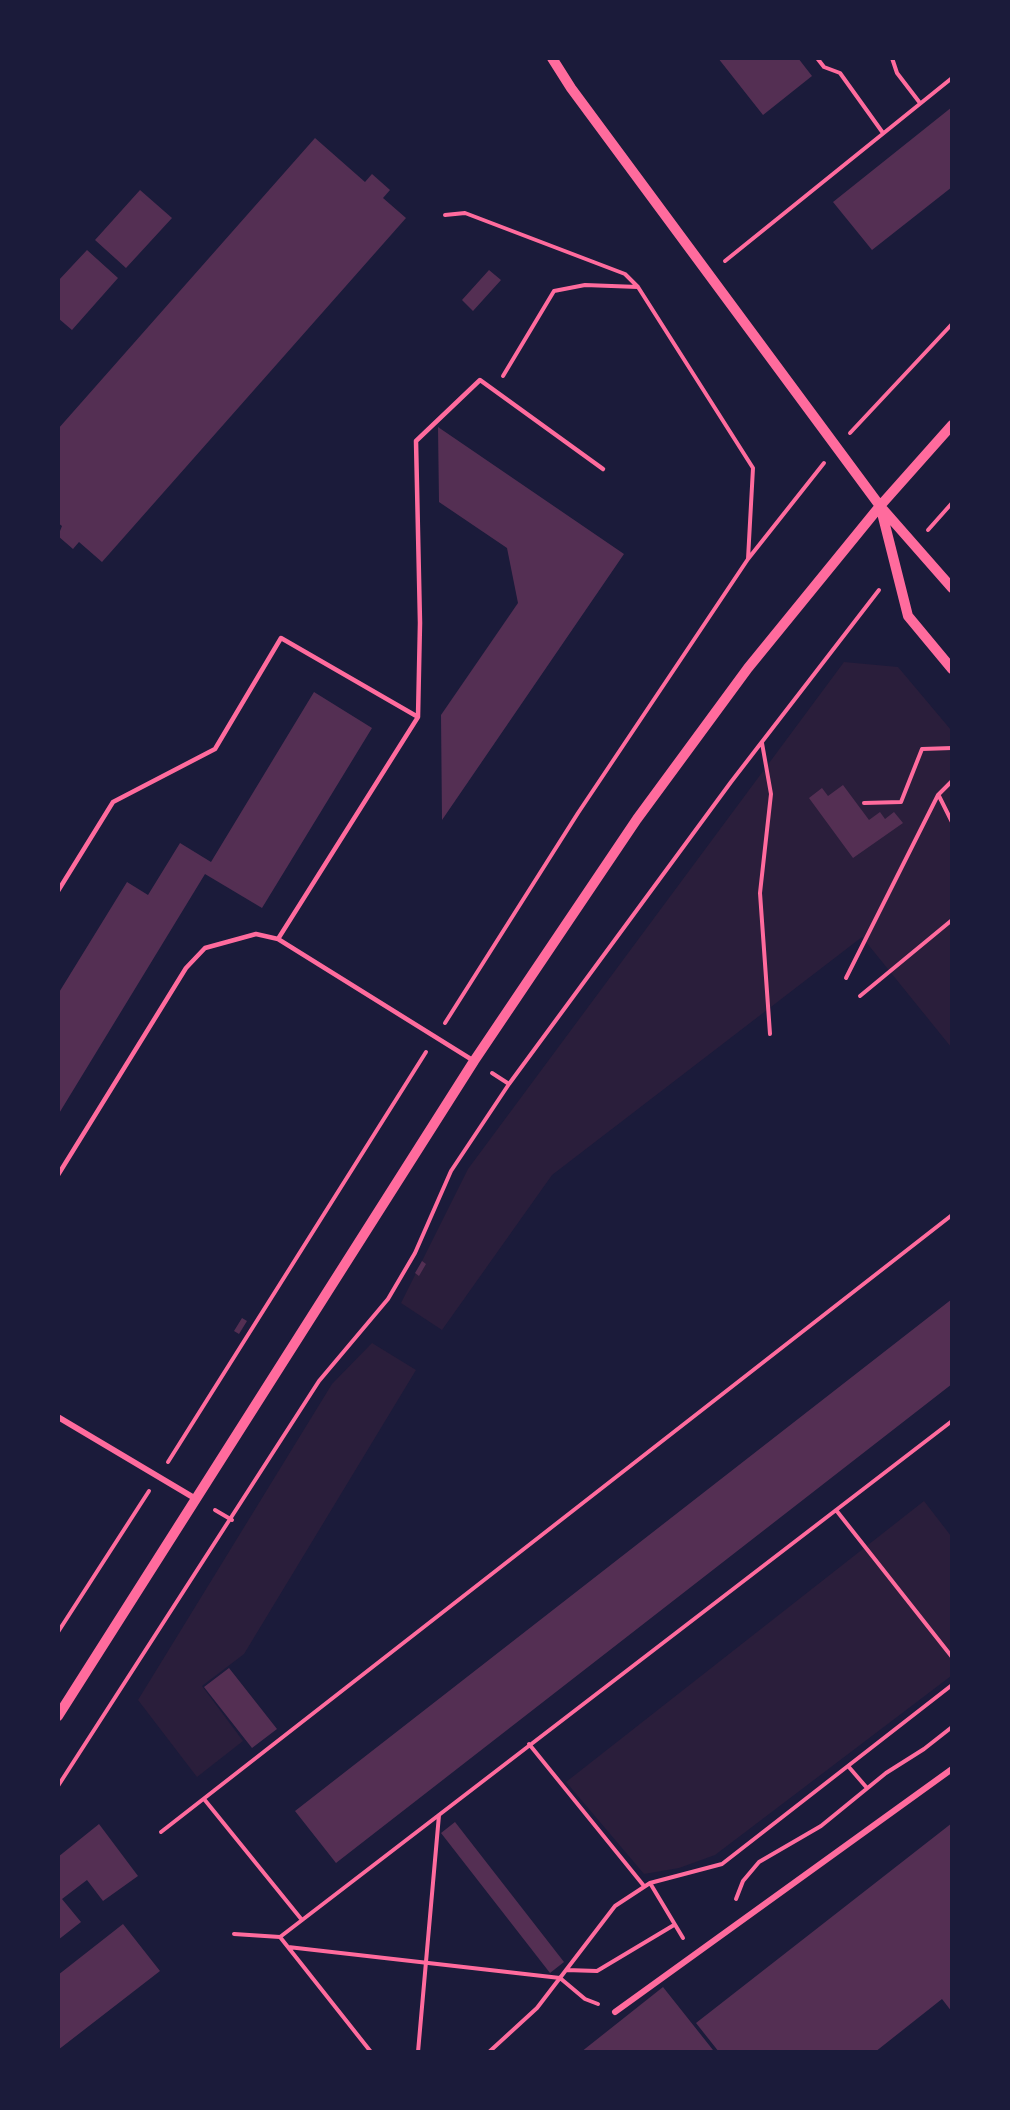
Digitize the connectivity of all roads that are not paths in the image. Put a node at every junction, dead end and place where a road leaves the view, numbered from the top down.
1 (552, 58) edge
2 (951, 425) edge
3 (603, 469) dead end
4 (880, 506) junction
5 (951, 588) edge
6 (951, 669) edge
7 (418, 717) junction
8 (58, 891) edge
9 (278, 939) junction
10 (474, 1061) junction
11 (58, 1175) edge
12 (58, 1417) edge
13 (196, 1499) junction
14 (58, 1716) edge
15 (951, 1768) edge
16 (615, 2012) dead end

1 - 4 street
2 - 4 street
3 - 7 lane
4 - 5 street
4 - 6 street
4 - 10 street
7 - 8 lane
7 - 9 lane
9 - 10 lane
9 - 11 lane
10 - 13 street
12 - 13 street
13 - 14 street
15 - 16 street

